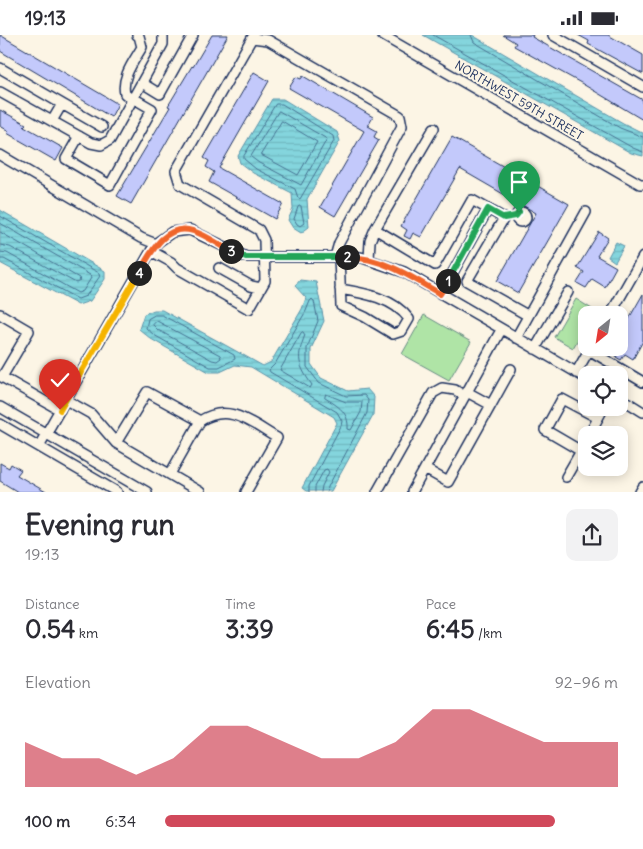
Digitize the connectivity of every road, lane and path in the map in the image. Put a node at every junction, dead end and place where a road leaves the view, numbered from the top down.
1 (137, 35) edge
2 (163, 35) edge
3 (193, 35) edge
4 (382, 35) edge
5 (554, 35) edge
6 (0, 68) edge
7 (142, 83) junction
8 (643, 87) edge
9 (0, 92) edge
10 (133, 99) junction
11 (62, 104) junction
12 (52, 121) junction
13 (102, 127) dead end
14 (434, 128) dead end
15 (79, 136) junction
16 (0, 155) edge
17 (643, 184) edge
18 (488, 209) junction
19 (586, 212) dead end
20 (516, 216) dead end
21 (504, 218) junction
22 (375, 229) junction
23 (154, 247) junction
24 (264, 257) junction
25 (337, 257) junction
26 (643, 257) edge
27 (369, 259) junction
28 (219, 268) dead end
29 (261, 287) junction
30 (340, 289) junction
31 (568, 293) dead end
32 (440, 294) junction
33 (615, 306) edge
34 (0, 314) edge
35 (527, 315) junction
36 (501, 330) junction
37 (516, 338) junction
38 (535, 349) junction
39 (586, 356) edge
40 (601, 356) edge
41 (512, 369) dead end
42 (576, 373) joint
43 (1, 376) edge
44 (643, 382) edge
45 (466, 394) junction
46 (66, 399) junction
47 (628, 403) edge
48 (491, 405) junction
49 (0, 407) edge
50 (60, 410) junction
51 (643, 412) edge
52 (600, 416) edge
53 (598, 419) junction
54 (200, 421) junction
55 (0, 424) edge
56 (594, 426) edge
57 (46, 433) junction
58 (116, 443) junction
59 (39, 446) junction
60 (578, 449) edge
61 (578, 456) edge
62 (425, 469) junction
63 (170, 474) junction
64 (566, 477) dead end
65 (643, 487) edge
66 (117, 491) edge
67 (147, 491) edge
68 (200, 491) edge
69 (246, 491) edge
70 (377, 491) edge
71 (415, 491) edge
72 (640, 491) edge

1 - 10 street
2 - 7 street
3 - 7 street
4 - 17 street, NORTHWEST 59TH STREET
5 - 8 street
6 - 11 street
7 - 10 street
9 - 12 street
10 - 15 street
10 - 15 street
11 - 12 street
11 - 13 street
12 - 15 street
14 - 22 street
16 - 23 street
18 - 21 street
18 - 22 street
18 - 32 street
19 - 35 street
20 - 21 street
21 - 35 street
22 - 27 street
23 - 24 street
23 - 29 street
23 - 46 street
24 - 25 street
24 - 25 street
24 - 29 street
25 - 27 street
25 - 30 street
26 - 33 street
27 - 32 street
28 - 29 street
30 - 30 street
31 - 38 street
32 - 36 street
34 - 43 street
35 - 37 street
36 - 37 street
36 - 45 street
37 - 38 street
38 - 42 street
39 - 42 street
40 - 44 street
41 - 48 street
43 - 50 street
45 - 48 street
45 - 62 street
45 - 70 street
46 - 50 street
46 - 58 street
47 - 51 street
48 - 62 street
49 - 57 street
50 - 57 street
52 - 53 street
53 - 56 street
53 - 60 street
54 - 58 street
54 - 63 street
54 - 69 street
55 - 59 street
57 - 59 street
57 - 67 street
58 - 63 street
59 - 66 street
61 - 64 street
62 - 71 street
63 - 68 street
65 - 72 street

